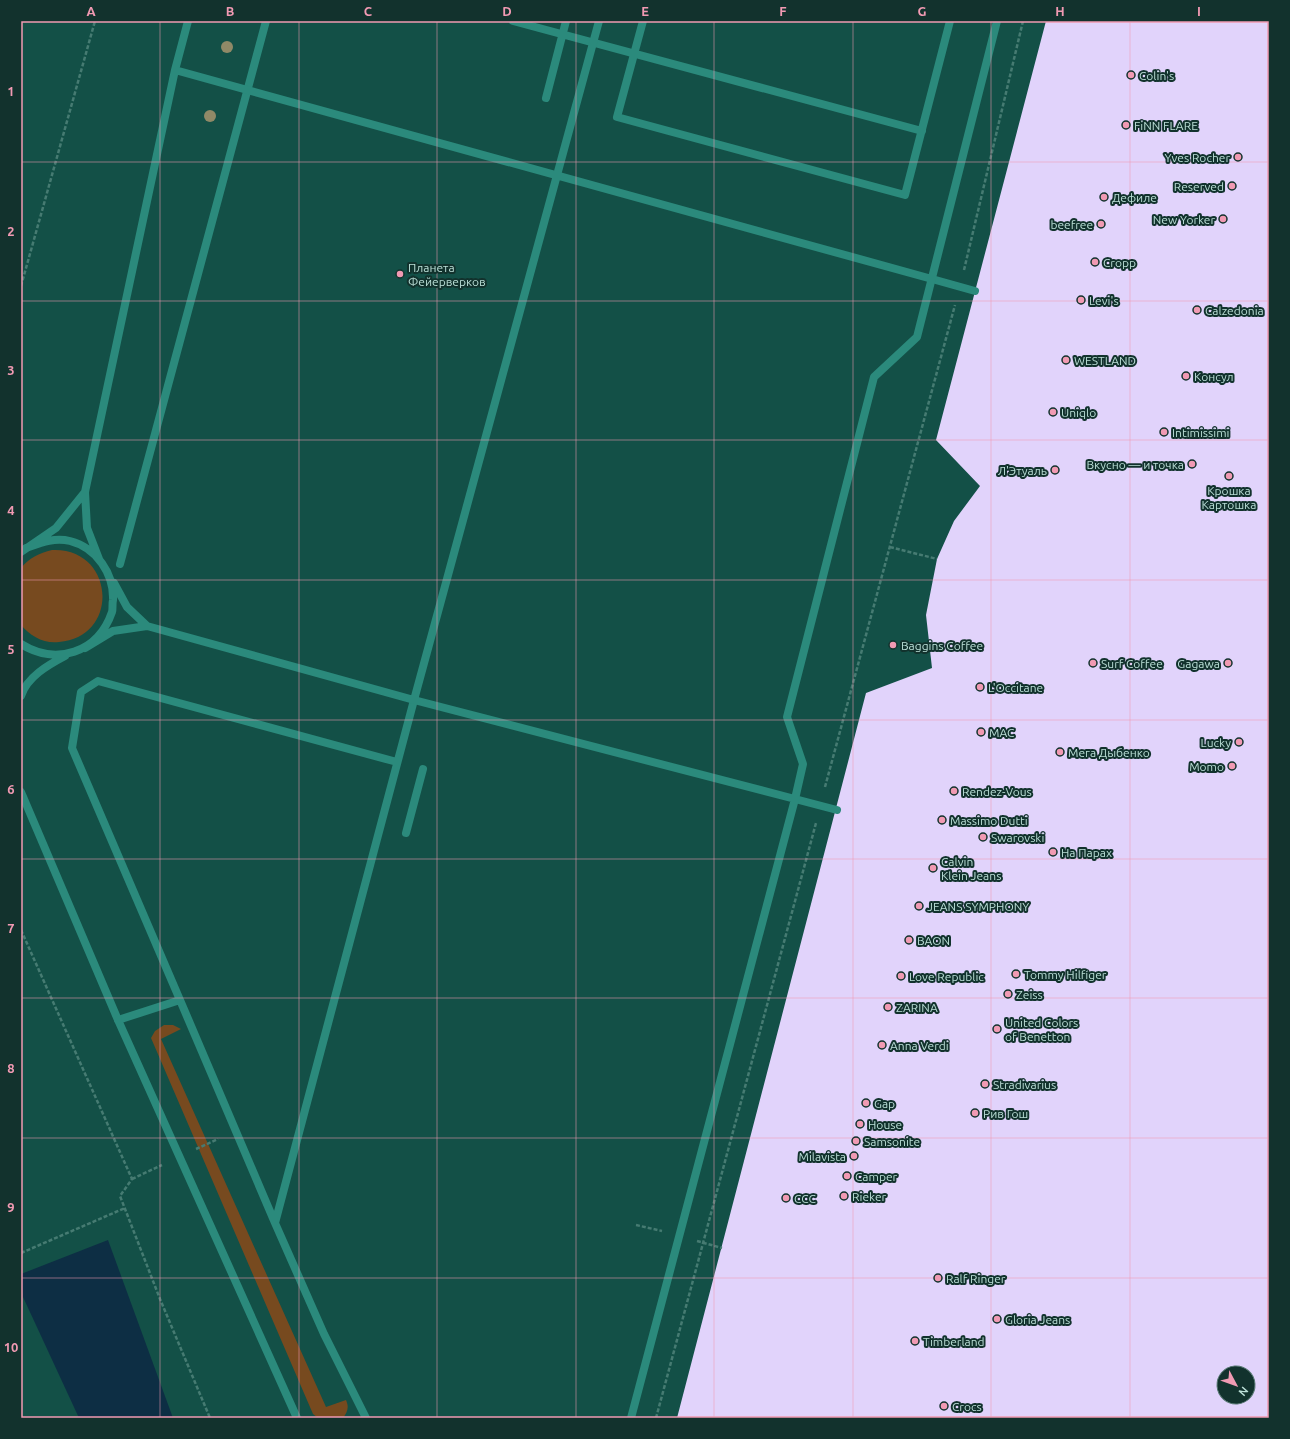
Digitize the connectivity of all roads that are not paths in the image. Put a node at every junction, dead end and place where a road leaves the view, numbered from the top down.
1 (188, 21) edge
2 (266, 21) edge
3 (513, 21) edge
4 (566, 21) edge
5 (599, 21) edge
6 (643, 21) edge
7 (950, 21) edge
8 (997, 21) edge
9 (563, 34) junction
10 (594, 42) junction
11 (634, 54) junction
12 (175, 70) junction
13 (248, 90) junction
14 (546, 98) dead end
15 (922, 131) junction
16 (557, 175) junction
17 (932, 279) junction
18 (975, 291) dead end
19 (85, 492) junction
20 (23, 550) edge
21 (98, 558) junction
22 (120, 564) dead end
23 (106, 570) junction
24 (148, 626) junction
25 (21, 644) edge
26 (85, 648) junction
27 (72, 653) junction
28 (21, 679) edge
29 (22, 692) edge
30 (414, 700) junction
31 (397, 762) junction
32 (423, 769) dead end
33 (21, 792) edge
34 (795, 799) junction
35 (837, 810) dead end
36 (406, 833) dead end
37 (180, 1000) junction
38 (118, 1020) junction
39 (275, 1222) junction
40 (297, 1418) edge
41 (366, 1418) edge
42 (631, 1418) edge

1 - 12 street
2 - 13 street
3 - 9 street
4 - 9 street
5 - 10 street
6 - 11 street
7 - 15 street
8 - 17 street
9 - 10 street
9 - 14 street
10 - 11 street
10 - 16 street
11 - 15 street
11 - 15 street
12 - 13 street
12 - 19 street
13 - 16 street
13 - 22 street
16 - 17 street
16 - 30 street
17 - 18 street
17 - 34 street
19 - 20 street
19 - 21 street
20 - 21 street
21 - 23 street
23 - 24 street
23 - 26 street
24 - 26 street
24 - 30 street
25 - 27 street
26 - 27 street
27 - 29 street
28 - 29 street
30 - 31 street
30 - 34 street
31 - 37 street
31 - 39 street
32 - 36 street
33 - 38 street
34 - 35 street
34 - 42 street
37 - 38 street
37 - 39 street
38 - 40 street
39 - 41 street

